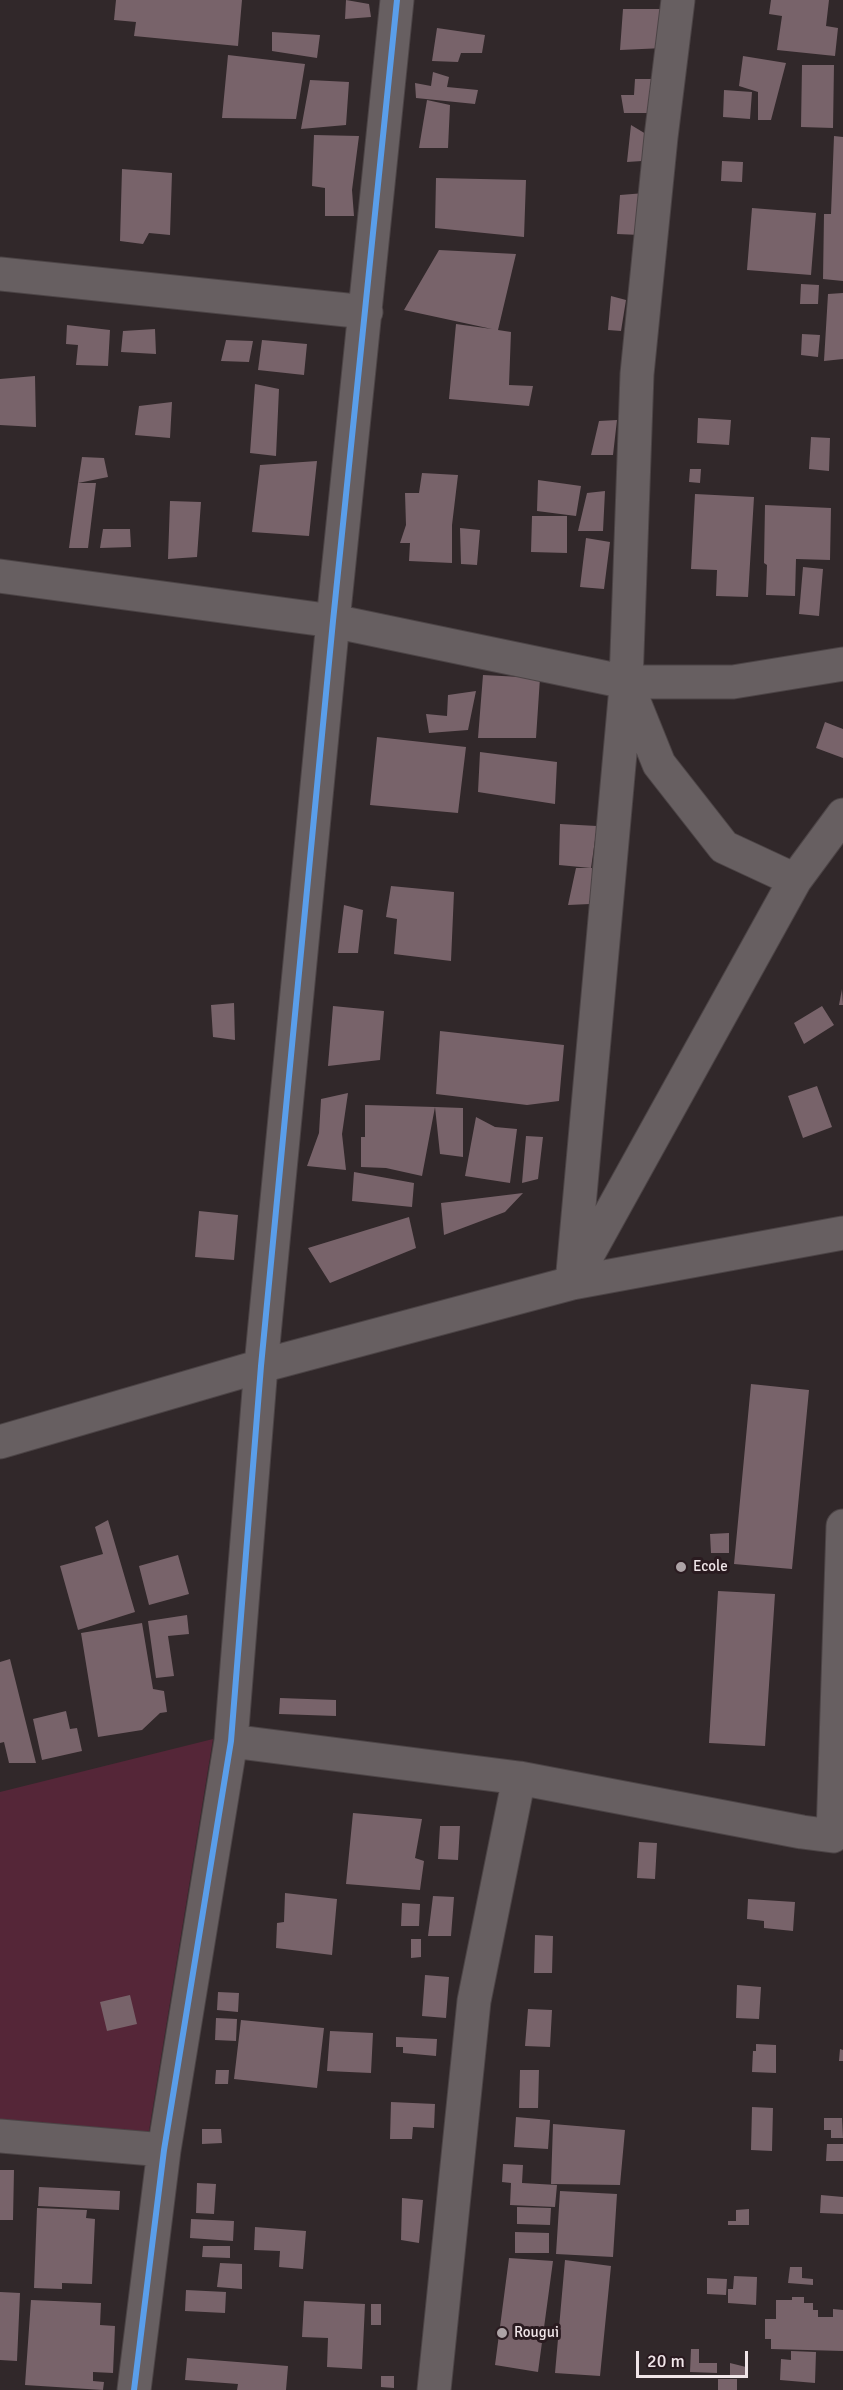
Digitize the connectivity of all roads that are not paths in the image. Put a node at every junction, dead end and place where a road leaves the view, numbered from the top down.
1 (397, 0) edge
2 (678, 0) edge
3 (0, 274) edge
4 (366, 312) junction
5 (0, 576) edge
6 (333, 621) junction
7 (843, 664) edge
8 (626, 682) junction
9 (843, 815) edge
10 (795, 880) junction
11 (843, 1233) edge
12 (572, 1283) junction
13 (261, 1366) junction
14 (0, 1442) edge
15 (843, 1526) edge
16 (231, 1741) junction
17 (519, 1778) junction
18 (0, 2136) edge
19 (164, 2150) junction
20 (135, 2390) edge
21 (434, 2390) edge

1 - 4 street
2 - 8 street
3 - 4 street
4 - 6 street
5 - 6 street
6 - 8 street
6 - 13 street
7 - 8 street
8 - 10 street
8 - 12 street
9 - 10 street
10 - 12 street
11 - 12 street
12 - 13 street
13 - 14 street
13 - 16 street
15 - 17 street
16 - 17 street
16 - 19 street
17 - 21 street
18 - 19 street
19 - 20 street

